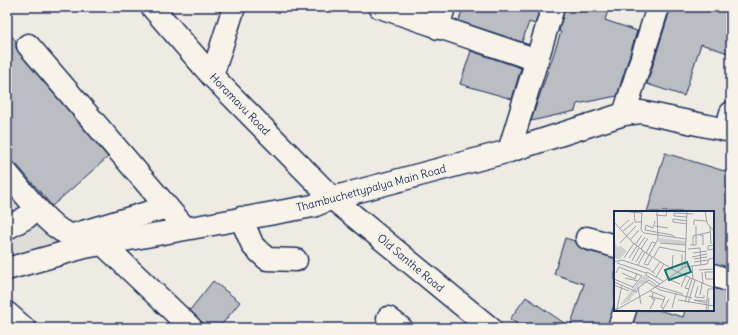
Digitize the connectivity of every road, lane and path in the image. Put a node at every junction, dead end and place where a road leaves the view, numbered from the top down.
1 (152, 7) edge
2 (234, 7) edge
3 (380, 7) edge
4 (444, 7) edge
5 (553, 7) edge
6 (658, 7) edge
7 (438, 28) junction
8 (28, 45) dead end
9 (537, 60) junction
10 (212, 76) junction
11 (624, 114) junction
12 (729, 124) edge
13 (509, 151) junction
14 (7, 173) edge
15 (7, 196) edge
16 (332, 198) junction
17 (167, 207) junction
18 (27, 217) junction
19 (242, 218) junction
20 (7, 228) edge
21 (186, 228) junction
22 (587, 238) dead end
23 (102, 243) junction
24 (614, 246) edge
25 (64, 253) junction
26 (296, 260) dead end
27 (7, 269) edge
28 (714, 275) edge
29 (731, 281) edge
30 (625, 311) edge
31 (7, 313) edge
32 (24, 328) edge
33 (191, 328) edge
34 (490, 328) edge
35 (619, 328) edge

1 - 10 street, Horamavu Road
2 - 10 street
3 - 7 street
4 - 7 street
5 - 9 street
6 - 11 street
7 - 9 street
8 - 17 street
9 - 13 street
10 - 16 street, Horamavu Road
11 - 12 street, Thambuchettypalya Main Road
11 - 13 street, Thambuchettypalya Main Road
13 - 16 street, Thambuchettypalya Main Road
14 - 17 street
15 - 18 street
16 - 19 street, Thambuchettypalya Main Road
16 - 34 street, Old Santhe Road
17 - 21 street
18 - 20 street
18 - 25 street
19 - 21 street, Thambuchettypalya Main Road
19 - 26 street
21 - 23 street, Thambuchettypalya Main Road
22 - 24 street
23 - 25 street, Thambuchettypalya Main Road
23 - 33 street
25 - 27 street, Thambuchettypalya Main Road
28 - 29 street
30 - 35 street
31 - 32 street

